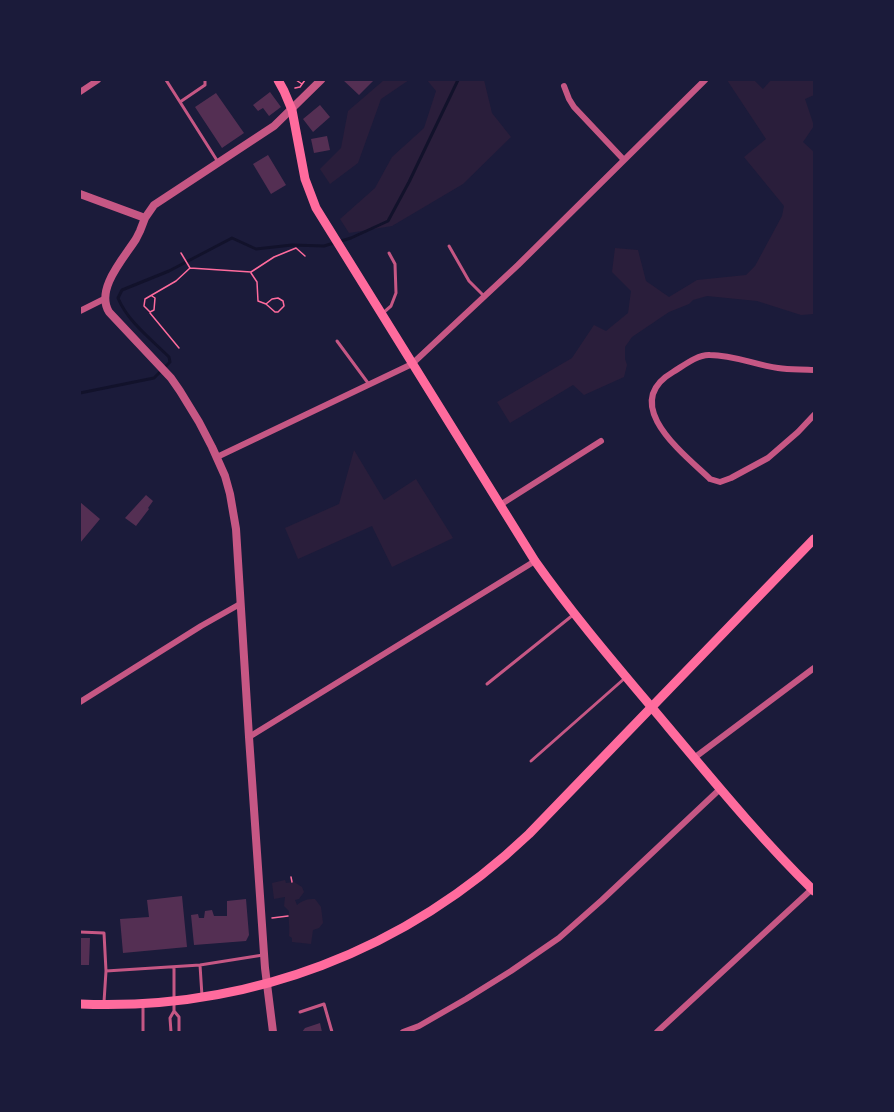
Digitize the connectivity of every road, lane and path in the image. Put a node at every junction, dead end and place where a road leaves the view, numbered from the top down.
1 (98, 80) edge
2 (166, 80) edge
3 (205, 80) edge
4 (278, 80) edge
5 (296, 80) edge
6 (305, 80) edge
7 (321, 80) edge
8 (705, 80) edge
9 (302, 84) junction
10 (564, 86) dead end
11 (295, 88) dead end
12 (80, 92) edge
13 (180, 102) junction
14 (292, 110) junction
15 (624, 160) junction
16 (219, 163) junction
17 (80, 194) edge
18 (145, 218) junction
19 (449, 246) dead end
20 (388, 253) dead end
21 (181, 254) dead end
22 (305, 256) dead end
23 (190, 268) junction
24 (251, 272) junction
25 (152, 296) junction
26 (484, 296) junction
27 (104, 299) junction
28 (266, 304) junction
29 (80, 311) edge
30 (150, 312) junction
31 (382, 314) junction
32 (337, 341) dead end
33 (179, 348) dead end
34 (412, 364) junction
35 (814, 370) edge
36 (369, 385) junction
37 (814, 415) edge
38 (601, 441) dead end
39 (217, 457) junction
40 (500, 505) junction
41 (814, 538) edge
42 (535, 561) junction
43 (240, 604) junction
44 (574, 614) junction
45 (814, 668) edge
46 (627, 677) junction
47 (487, 684) dead end
48 (80, 702) edge
49 (249, 737) junction
50 (694, 758) junction
51 (531, 761) dead end
52 (720, 789) junction
53 (291, 877) dead end
54 (292, 882) dead end
55 (813, 890) edge
56 (288, 916) dead end
57 (271, 918) dead end
58 (80, 932) edge
59 (265, 954) junction
60 (200, 965) junction
61 (174, 967) junction
62 (106, 971) junction
63 (268, 984) junction
64 (202, 997) junction
65 (80, 1004) edge
66 (143, 1004) junction
67 (103, 1005) junction
68 (174, 1006) junction
69 (300, 1012) dead end
70 (143, 1032) edge
71 (171, 1032) edge
72 (179, 1032) edge
73 (273, 1032) edge
74 (332, 1032) edge
75 (403, 1032) edge
76 (657, 1032) edge

1 - 12 street
2 - 13 lane
3 - 13 lane
4 - 14 main road
5 - 9 path
6 - 9 path
7 - 14 street
8 - 15 street
9 - 11 path
10 - 15 street
13 - 16 lane
14 - 16 street
14 - 31 main road
15 - 26 street
16 - 18 street
17 - 18 street
18 - 27 street
19 - 26 lane
20 - 31 lane
21 - 23 path
22 - 24 path
23 - 24 path
23 - 25 path
24 - 28 path
25 - 30 path
25 - 30 path
26 - 34 street
27 - 29 street
27 - 39 street
28 - 28 path
30 - 33 path
31 - 34 main road
32 - 36 lane
34 - 36 street
34 - 40 main road
35 - 37 street
36 - 39 street
38 - 40 street
39 - 43 street
40 - 42 main road
41 - 63 main road
42 - 44 main road
42 - 49 street
43 - 48 street
43 - 49 street
44 - 46 main road
44 - 47 lane
45 - 50 street
46 - 50 main road
46 - 51 lane
49 - 59 street
50 - 52 main road
52 - 55 main road
52 - 75 street
53 - 54 path
55 - 76 street
56 - 57 path
58 - 62 lane
59 - 60 lane
59 - 63 street
60 - 61 lane
60 - 64 lane
61 - 62 lane
61 - 68 lane
62 - 67 lane
63 - 64 main road
63 - 73 street
64 - 68 main road
65 - 67 main road
66 - 67 main road
66 - 68 main road
66 - 70 lane
68 - 71 lane
68 - 72 lane
69 - 74 lane

